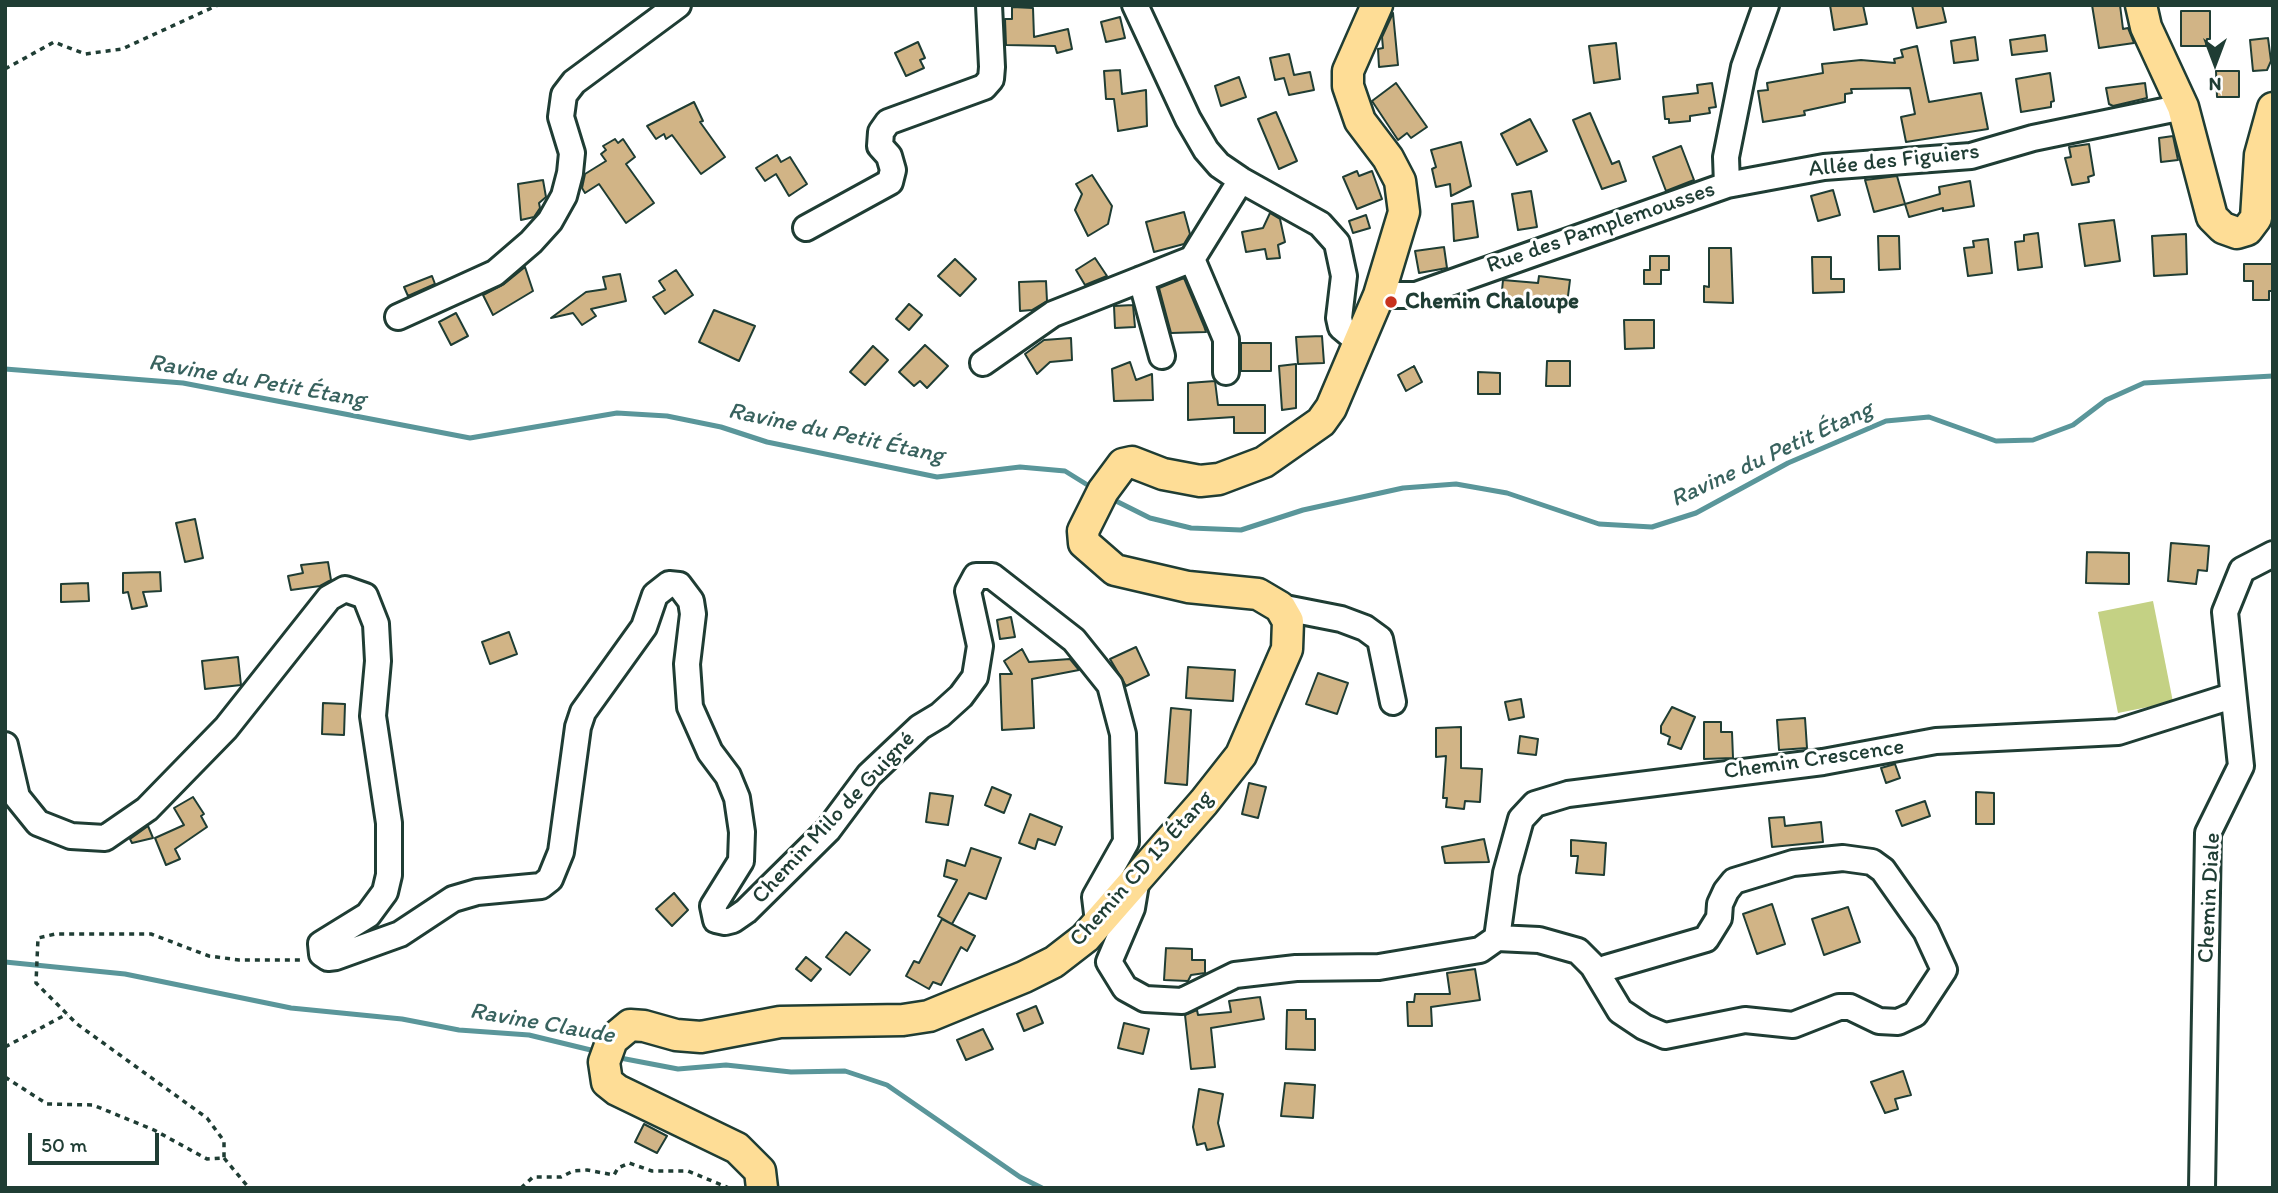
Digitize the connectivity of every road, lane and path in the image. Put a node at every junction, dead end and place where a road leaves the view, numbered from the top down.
1 (218, 5) edge
2 (678, 5) edge
3 (989, 5) edge
4 (1135, 5) edge
5 (1377, 5) edge
6 (1766, 5) edge
7 (2141, 5) edge
8 (5, 69) edge
9 (2183, 107) junction
10 (2273, 108) edge
11 (1241, 180) junction
12 (1727, 185) junction
13 (806, 228) dead end
14 (1192, 259) junction
15 (1141, 279) junction
16 (1379, 295) junction
17 (398, 317) dead end
18 (1359, 342) junction
19 (1162, 356) dead end
20 (983, 363) dead end
21 (1226, 372) dead end
22 (2273, 554) edge
23 (1280, 607) junction
24 (2232, 695) junction
25 (1392, 702) dead end
26 (5, 745) edge
27 (1138, 878) junction
28 (1098, 922) junction
29 (1497, 938) junction
30 (322, 954) junction
31 (1599, 976) junction
32 (67, 1014) junction
33 (5, 1047) edge
34 (5, 1077) edge
35 (224, 1158) junction
36 (250, 1188) edge
37 (521, 1188) edge
38 (729, 1188) edge
39 (762, 1188) edge
40 (2202, 1188) edge

1 - 8 path
2 - 17 street
3 - 13 street
4 - 11 street
5 - 16 main road
6 - 12 street, Rue des Pamplemousses
7 - 9 main road
9 - 10 main road
9 - 12 street, Allée des Figuiers
11 - 14 street
11 - 18 street
12 - 16 street, Rue des Pamplemousses
14 - 15 street
14 - 21 street
15 - 19 street
15 - 20 street
16 - 18 main road
18 - 23 main road
22 - 24 street, Chemin Diale
23 - 25 street
23 - 27 main road, Chemin CD 13 Étang
24 - 29 street, Chemin Crescence
24 - 40 street, Chemin Diale
26 - 30 street
27 - 28 main road, Chemin CD 13 Étang
27 - 29 street
28 - 30 street, Chemin Milo de Guigné
28 - 39 main road, Chemin CD 13 Étang
29 - 31 street
30 - 32 path
31 - 31 street
32 - 33 path
32 - 35 path
34 - 35 path
35 - 36 path
37 - 38 path

